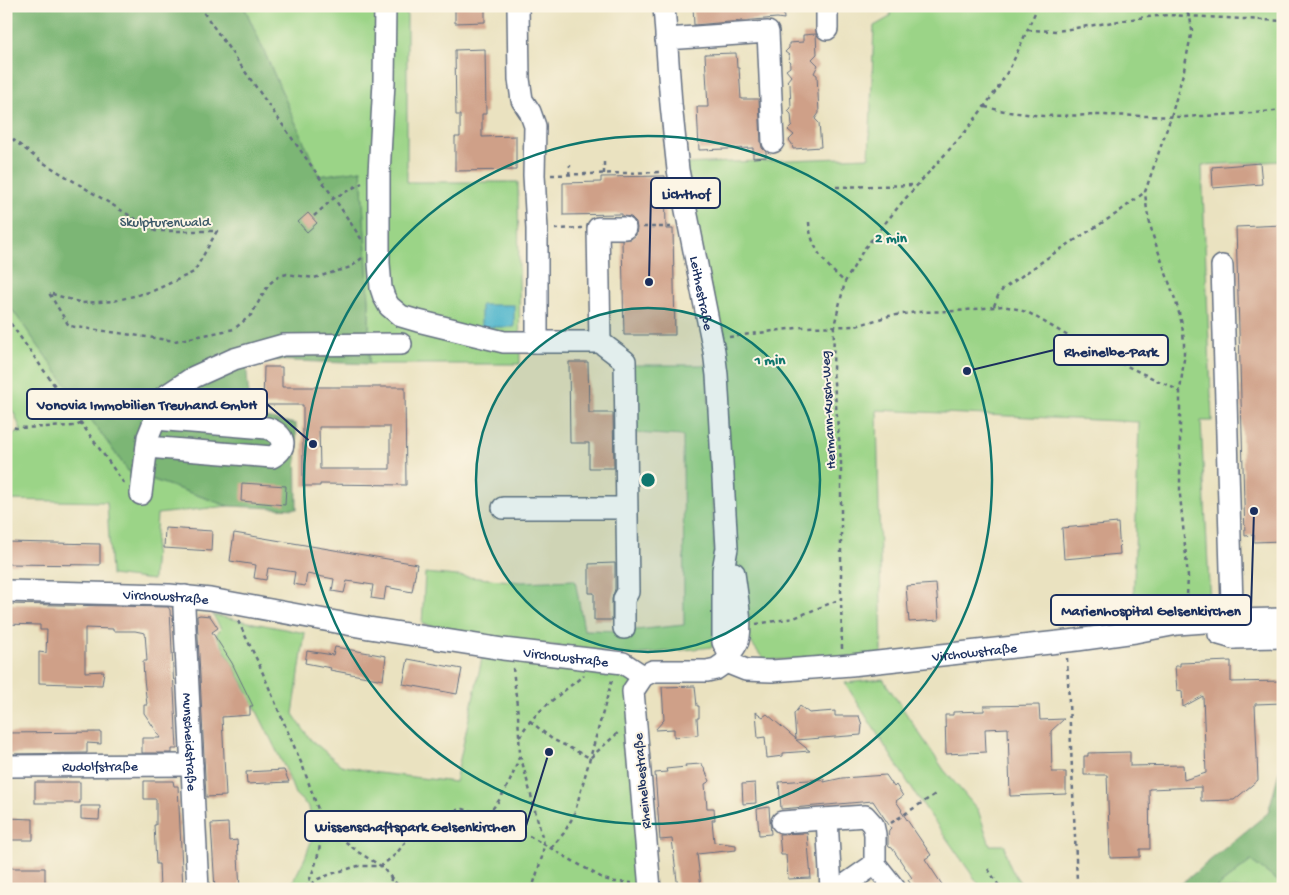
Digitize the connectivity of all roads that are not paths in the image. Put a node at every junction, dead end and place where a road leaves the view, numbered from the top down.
1 (385, 6) edge
2 (518, 6) edge
3 (664, 6) edge
4 (827, 6) edge
5 (827, 29) dead end
6 (666, 39) junction
7 (773, 142) dead end
8 (625, 228) dead end
9 (1222, 266) dead end
10 (537, 342) junction
11 (600, 342) junction
12 (402, 344) dead end
13 (155, 419) junction
14 (147, 447) junction
15 (141, 494) road end
16 (503, 508) dead end
17 (626, 508) junction
18 (6, 591) edge
19 (185, 596) junction
20 (1283, 620) edge
21 (624, 628) dead end
22 (1233, 629) junction
23 (1283, 637) edge
24 (728, 658) junction
25 (643, 676) junction
26 (192, 765) junction
27 (6, 766) edge
28 (827, 819) junction
29 (782, 822) dead end
30 (875, 864) junction
31 (650, 886) edge
32 (198, 889) edge
33 (831, 889) edge
34 (839, 889) edge
35 (894, 889) edge

1 - 10 street
2 - 10 street
3 - 6 street, Leithestraße
4 - 5 street
6 - 7 street
6 - 24 street, Leithestraße
8 - 11 street
9 - 22 street
10 - 11 street
11 - 17 street
12 - 13 street
13 - 14 street
13 - 14 street
14 - 15 street
16 - 17 street
17 - 21 street
18 - 19 street, Virchowstraße
19 - 25 street, Virchowstraße
19 - 26 street, Munscheidstraße
20 - 22 street, Virchowstraße
22 - 23 street, Virchowstraße
22 - 24 street, Virchowstraße
24 - 25 street
25 - 31 street, Rheinelbestraße
26 - 27 street, Rudolfstraße
26 - 32 street, Munscheidstraße
28 - 29 street
28 - 30 street
28 - 33 street
30 - 34 street
30 - 35 street

